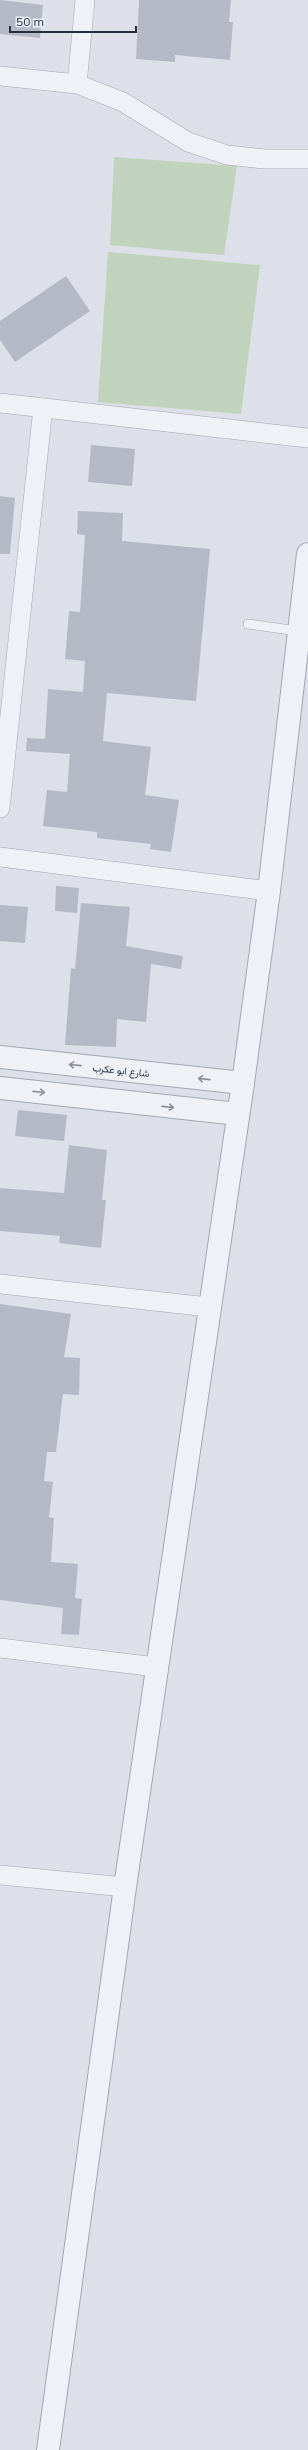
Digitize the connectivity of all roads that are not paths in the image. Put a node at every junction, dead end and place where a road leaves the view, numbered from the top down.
1 (85, 0) edge
2 (0, 76) edge
3 (77, 84) junction
4 (308, 159) edge
5 (0, 403) edge
6 (43, 408) junction
7 (308, 438) edge
8 (308, 554) edge
9 (248, 624) dead end
10 (298, 630) junction
11 (0, 808) edge
12 (0, 857) edge
13 (269, 891) junction
14 (0, 1057) edge
15 (243, 1083) junction
16 (0, 1088) edge
17 (238, 1114) junction
18 (0, 1284) edge
19 (208, 1308) junction
20 (0, 1648) edge
21 (156, 1667) junction
22 (0, 1875) edge
23 (125, 1887) junction
24 (48, 2450) edge

1 - 3 street
2 - 3 street
3 - 4 street
5 - 6 street
6 - 7 street
6 - 11 street
8 - 10 street
9 - 10 lane
10 - 13 street
12 - 13 street
13 - 15 street
15 -> 14 street, شارع ابو عكرب
15 - 17 street
16 -> 17 street
17 - 19 street
18 - 19 street
19 - 21 street
20 - 21 street
21 - 23 street
22 - 23 street
23 - 24 street

